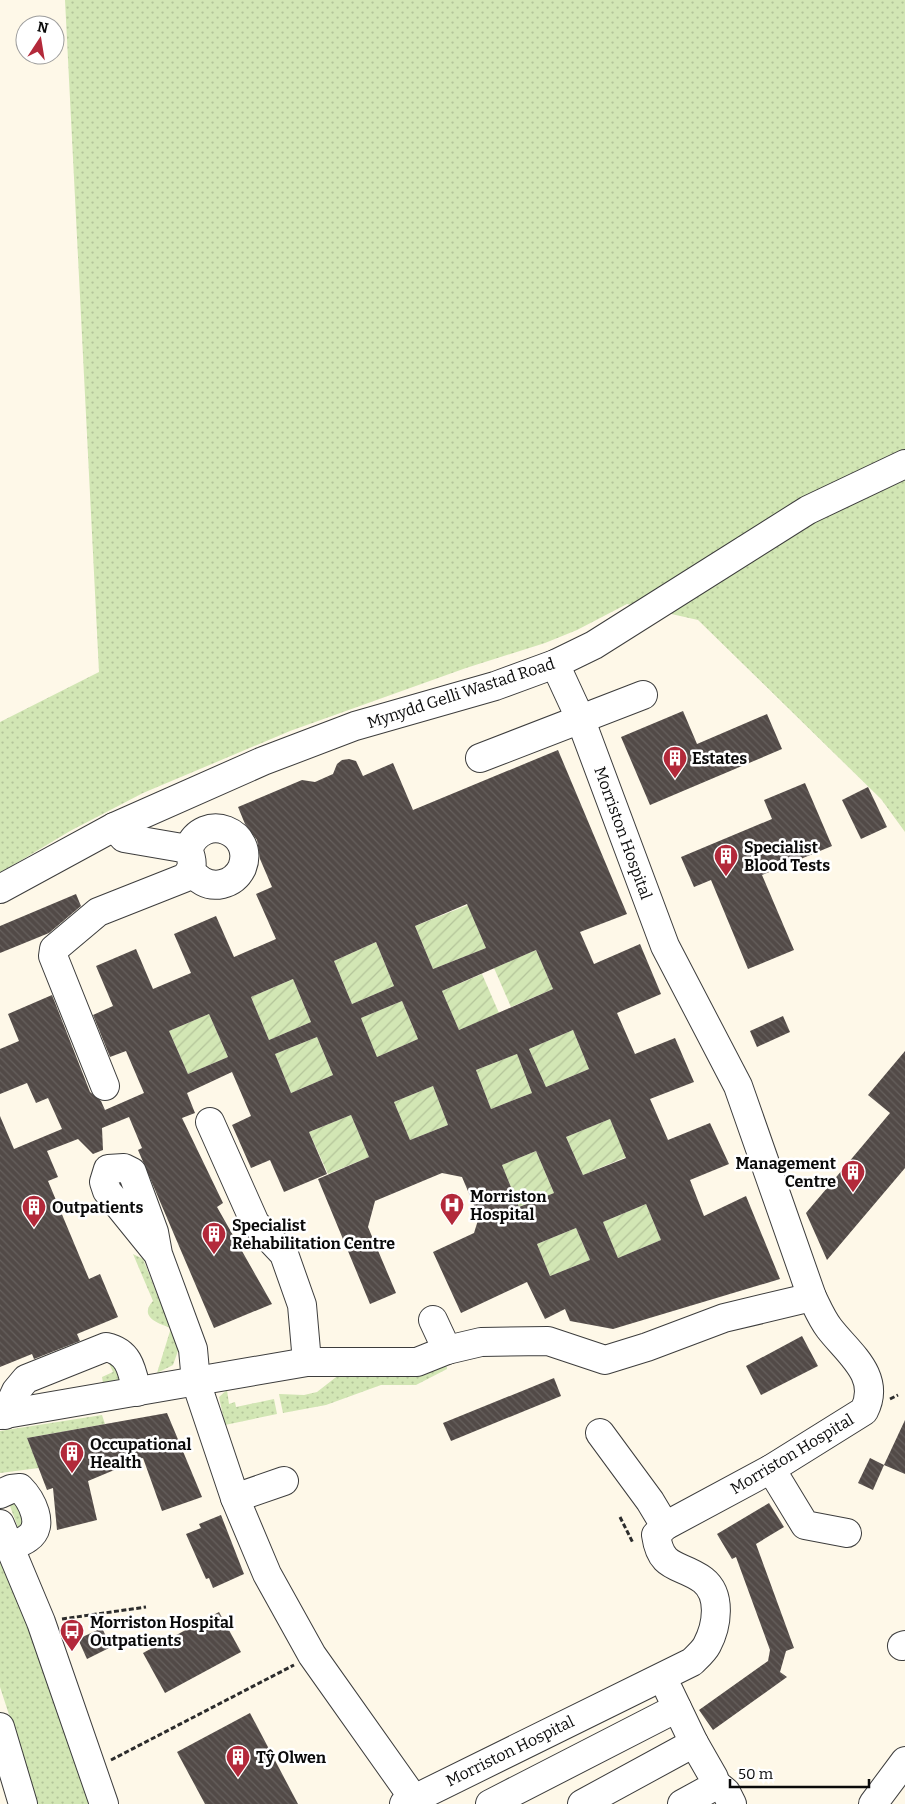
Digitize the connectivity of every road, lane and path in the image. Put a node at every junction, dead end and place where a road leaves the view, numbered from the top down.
1 (905, 464) edge
2 (555, 664) junction
3 (642, 695) dead end
4 (580, 718) junction
5 (480, 758) dead end
6 (114, 827) junction
7 (0, 890) edge
8 (105, 1086) dead end
9 (210, 1122) dead end
10 (158, 1254) dead end
11 (812, 1297) junction
12 (433, 1320) dead end
13 (447, 1350) junction
14 (307, 1362) junction
15 (196, 1382) junction
16 (137, 1392) junction
17 (3, 1415) edge
18 (600, 1433) dead end
19 (771, 1469) junction
20 (284, 1481) dead end
21 (0, 1494) edge
22 (235, 1498) junction
23 (620, 1517) dead end
24 (665, 1526) junction
25 (3, 1531) edge
26 (847, 1533) dead end
27 (634, 1545) dead end
28 (146, 1607) dead end
29 (41, 1622) junction
30 (312, 1655) junction
31 (661, 1676) junction
32 (677, 1708) junction
33 (0, 1727) edge
34 (694, 1743) junction
35 (905, 1761) edge
36 (93, 1768) junction
37 (715, 1783) junction
38 (409, 1801) edge
39 (23, 1804) edge
40 (104, 1804) edge
41 (490, 1804) edge
42 (582, 1804) edge
43 (682, 1804) edge
44 (732, 1804) edge
45 (873, 1804) edge

1 - 2 street, Mynydd Gelli Wastad Road
2 - 4 street, Morriston Hospital
2 - 6 street, Mynydd Gelli Wastad Road
3 - 4 street
4 - 5 street
4 - 11 street, Morriston Hospital
6 - 7 street, Mynydd Gelli Wastad Road
6 - 8 street
9 - 14 street
10 - 15 street
11 - 13 street
11 - 19 street, Morriston Hospital
12 - 13 street
13 - 14 street
14 - 15 street
15 - 16 street
15 - 22 street
16 - 17 street
16 - 17 street
18 - 24 street
19 - 24 street, Morriston Hospital
19 - 26 street
20 - 22 street
21 - 25 street
22 - 30 street
23 - 27 path
24 - 31 street, Morriston Hospital
25 - 29 street
28 - 29 path
29 - 36 street
30 - 36 path
30 - 38 street
31 - 32 street
31 - 38 street, Morriston Hospital
32 - 34 street
32 - 41 street
33 - 39 street
34 - 37 street
34 - 42 street
35 - 45 street
36 - 40 street
37 - 43 street
37 - 44 street

